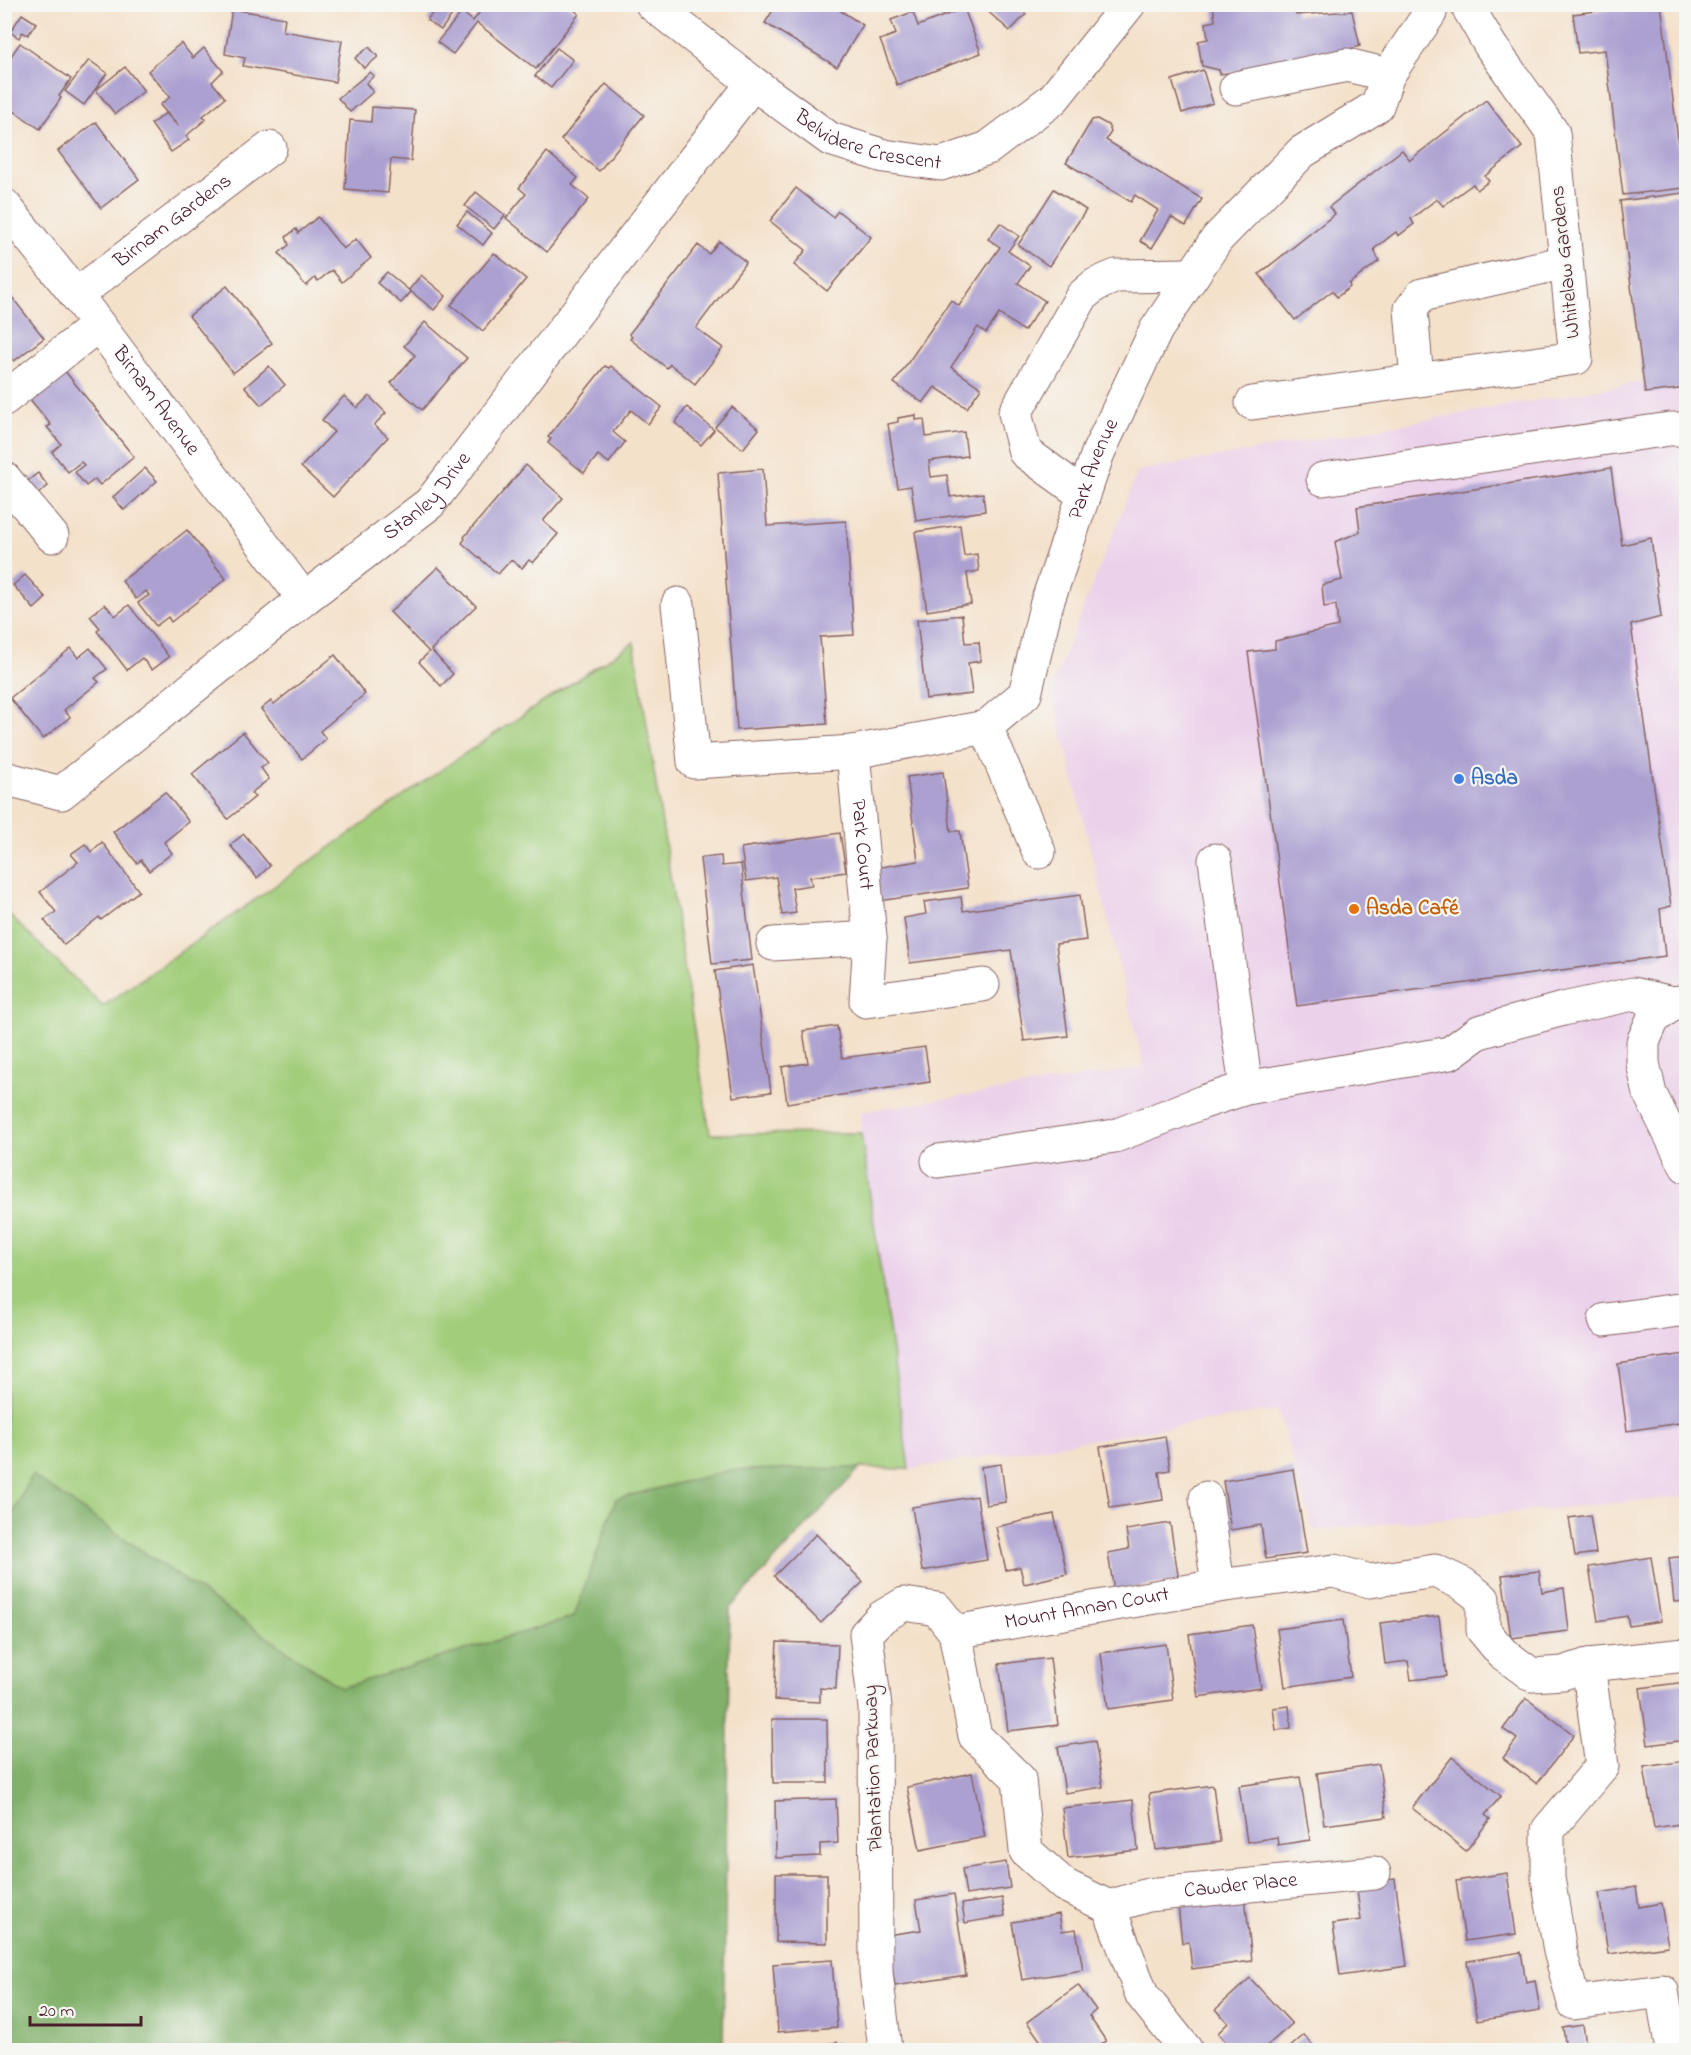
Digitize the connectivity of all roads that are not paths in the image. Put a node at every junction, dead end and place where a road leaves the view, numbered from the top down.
1 (652, 4) edge
2 (1129, 4) edge
3 (1474, 7) edge
4 (1421, 9) edge
5 (1388, 75) junction
6 (753, 83) junction
7 (1236, 88) dead end
8 (270, 148) dead end
9 (4, 206) edge
10 (1566, 262) junction
11 (1193, 275) junction
12 (76, 295) junction
13 (98, 325) junction
14 (1418, 380) junction
15 (4, 399) edge
16 (1252, 403) dead end
17 (1686, 429) edge
18 (4, 478) edge
19 (1323, 479) dead end
20 (1084, 495) junction
21 (52, 536) dead end
22 (304, 599) junction
23 (678, 604) dead end
24 (986, 728) junction
25 (853, 752) junction
26 (5, 779) edge
27 (1039, 852) dead end
28 (1215, 860) dead end
29 (870, 938) junction
30 (773, 944) dead end
31 (983, 985) dead end
32 (1680, 1002) edge
33 (1246, 1088) junction
34 (938, 1161) dead end
35 (1686, 1166) edge
36 (1686, 1309) edge
37 (1605, 1320) dead end
38 (1206, 1498) dead end
39 (1218, 1586) junction
40 (955, 1632) junction
41 (1686, 1655) edge
42 (1588, 1665) junction
43 (1374, 1874) dead end
44 (1109, 1907) junction
45 (1674, 1989) edge
46 (885, 2050) edge
47 (1186, 2050) edge
48 (1672, 2050) edge

1 - 6 street, Belvidere Crescent
2 - 6 street, Belvidere Crescent
3 - 4 street
3 - 10 street, Whitelaw Gardens
4 - 5 street, Park Avenue
5 - 7 street
5 - 11 street, Park Avenue
6 - 22 street, Stanley Drive
8 - 12 street, Birnam Gardens
9 - 12 street, Birnam Avenue
10 - 14 street
10 - 14 street, Whitelaw Gardens
11 - 20 street, Park Avenue
11 - 20 street
12 - 13 street, Birnam Avenue
13 - 15 street
13 - 22 street, Birnam Avenue
14 - 16 street, Whitelaw Gardens
17 - 19 street
18 - 21 street
20 - 24 street, Park Avenue
22 - 26 street, Stanley Drive
23 - 25 street
24 - 25 street
24 - 27 street
25 - 29 street, Park Court
28 - 33 street
29 - 30 street
29 - 31 street, Park Court
32 - 33 street
32 - 35 street
33 - 34 street
36 - 37 street
38 - 39 street
39 - 40 street, Mount Annan Court
39 - 42 street, Mount Annan Court
40 - 44 street, Plantation Parkway
40 - 46 street, Plantation Parkway
41 - 42 street
42 - 45 street
43 - 44 street, Cawder Place
44 - 47 street
45 - 48 street

